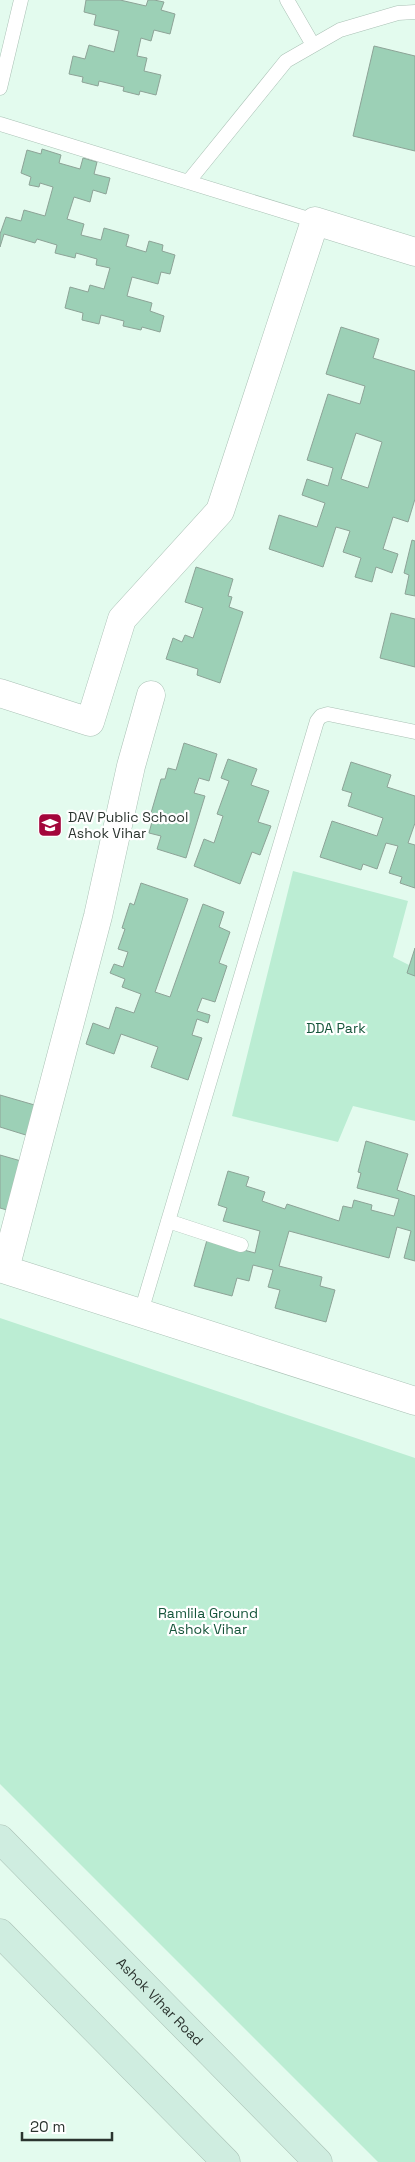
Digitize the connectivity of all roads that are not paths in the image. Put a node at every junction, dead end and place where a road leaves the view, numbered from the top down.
1 (21, 0) edge
2 (287, 0) edge
3 (415, 12) edge
4 (312, 46) junction
5 (0, 88) edge
6 (0, 124) edge
7 (188, 182) junction
8 (315, 221) junction
9 (415, 252) edge
10 (0, 693) edge
11 (151, 695) dead end
12 (415, 732) edge
13 (168, 1220) junction
14 (241, 1244) dead end
15 (3, 1268) edge
16 (141, 1312) junction
17 (415, 1401) edge
18 (0, 1840) edge
19 (0, 1933) edge
20 (226, 2162) edge
21 (318, 2162) edge

1 - 5 lane
2 - 4 lane
3 - 4 lane
4 - 7 lane
6 - 7 lane
7 - 8 lane
8 - 9 street
8 - 10 street
11 - 15 street
12 - 13 lane
13 - 14 lane
13 - 16 lane
15 - 16 street
16 - 17 street
18 - 21 main road, Ashok Vihar Road
19 - 20 main road

